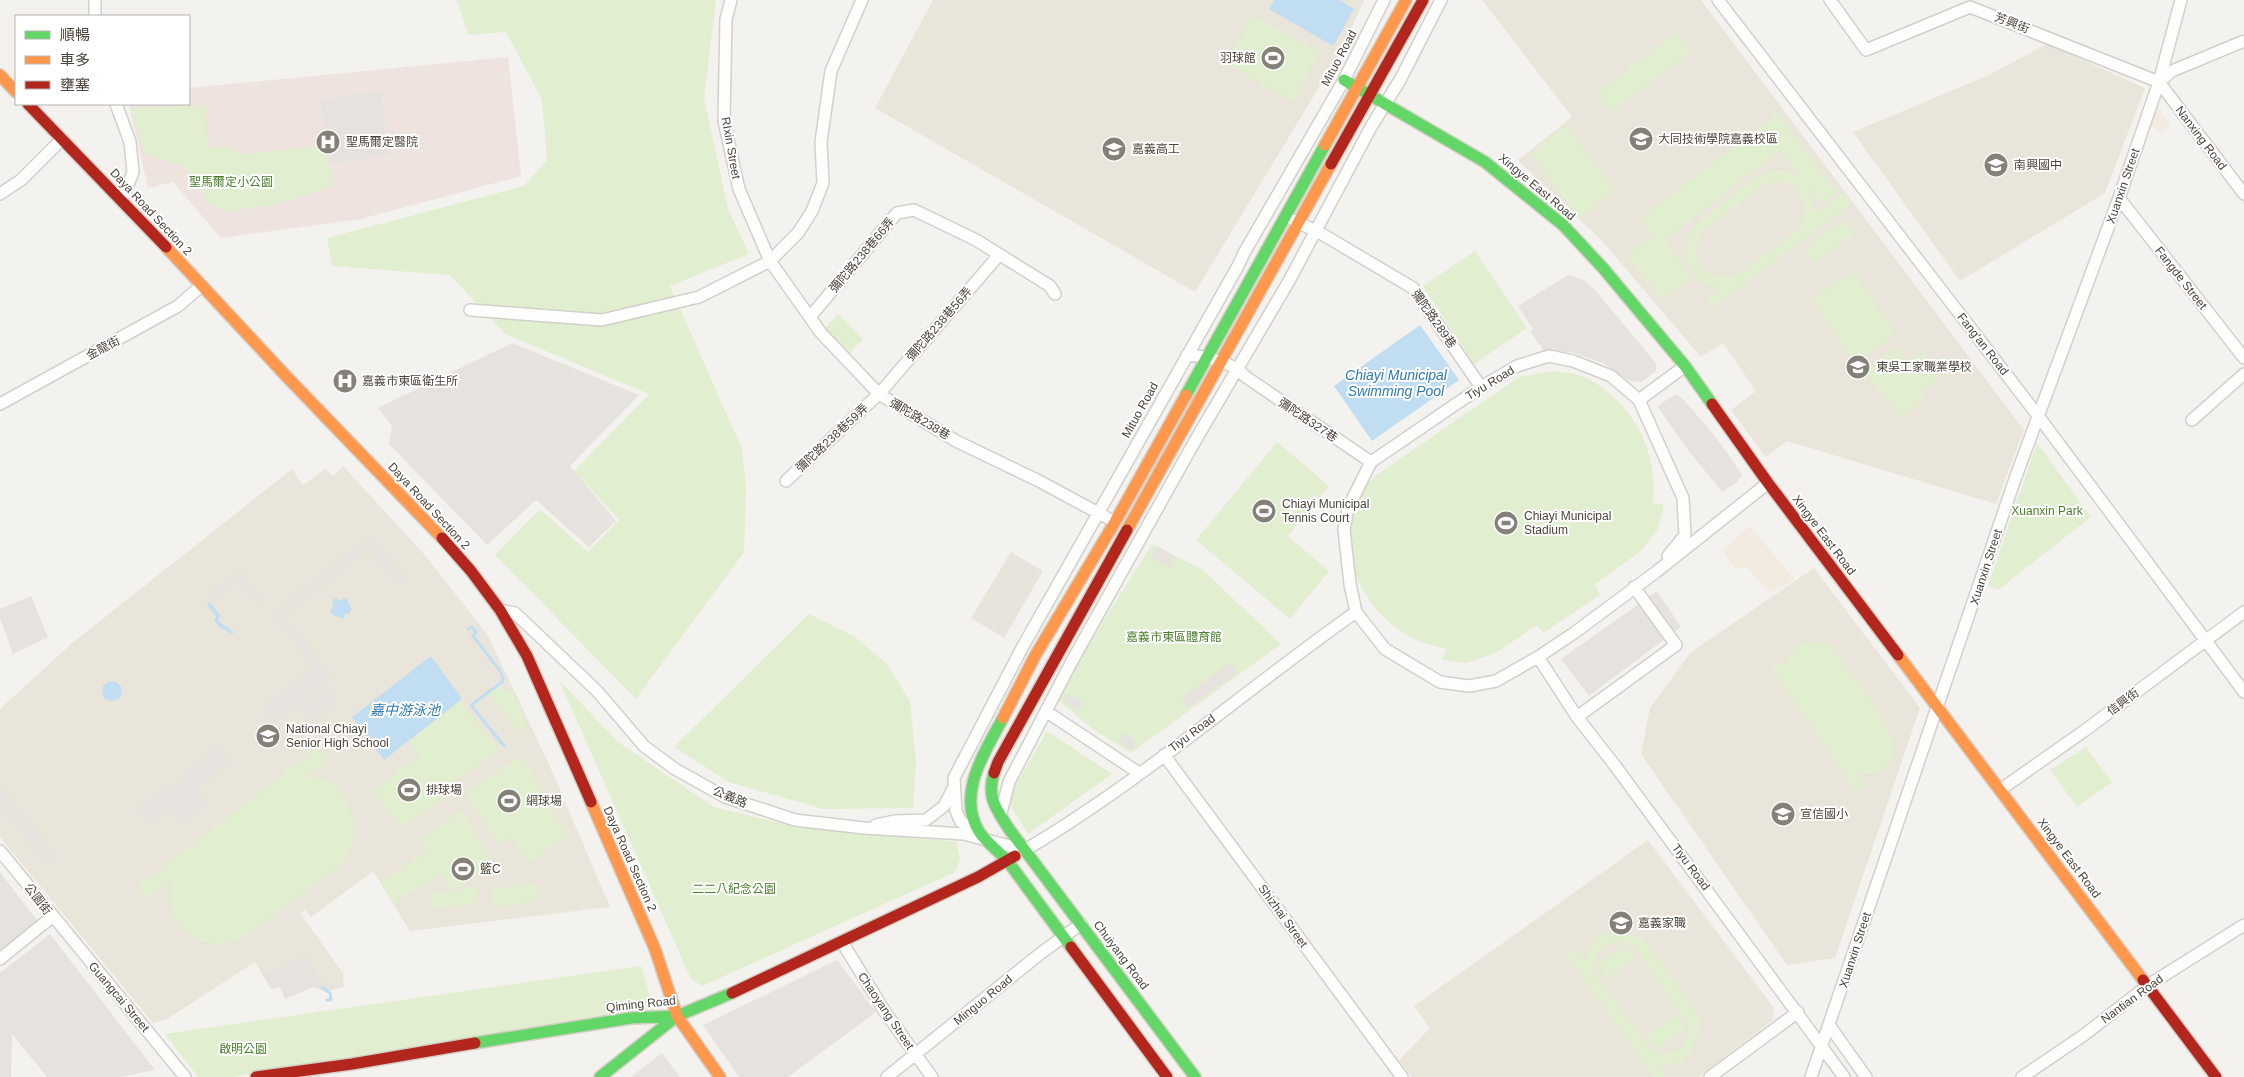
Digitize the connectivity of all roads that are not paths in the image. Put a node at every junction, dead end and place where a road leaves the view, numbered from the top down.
1 (95, 0) edge
2 (731, 0) edge
3 (862, 0) edge
4 (1384, 0) edge
5 (1390, 0) edge
6 (1423, 0) edge
7 (1441, 0) edge
8 (1718, 0) edge
9 (1830, 0) edge
10 (2181, 0) edge
11 (1404, 3) edge
12 (1971, 4) edge
13 (1416, 14) junction
14 (95, 15) edge
15 (1435, 24) junction
16 (2244, 41) edge
17 (0, 74) edge
18 (1344, 80) junction
19 (2158, 82) junction
20 (1357, 88) junction
21 (15, 91) edge
22 (1371, 95) junction
23 (1385, 104) junction
24 (29, 105) edge
25 (116, 105) edge
26 (62, 139) junction
27 (0, 194) edge
28 (2244, 194) edge
29 (2119, 198) junction
30 (122, 200) junction
31 (1271, 209) junction
32 (1285, 216) junction
33 (1299, 223) junction
34 (1319, 233) junction
35 (999, 255) junction
36 (770, 261) junction
37 (1238, 266) junction
38 (1252, 273) junction
39 (1266, 281) junction
40 (201, 286) junction
41 (1284, 289) junction
42 (1055, 294) dead end
43 (470, 310) dead end
44 (810, 317) junction
45 (1187, 355) junction
46 (1206, 357) junction
47 (2244, 358) edge
48 (1222, 362) junction
49 (1685, 366) junction
50 (1242, 373) junction
51 (2244, 374) edge
52 (1481, 387) junction
53 (879, 394) junction
54 (1638, 400) junction
55 (0, 404) edge
56 (2039, 417) junction
57 (2192, 420) dead end
58 (1371, 462) junction
59 (786, 481) dead end
60 (1768, 483) junction
61 (1098, 514) junction
62 (1115, 522) junction
63 (1656, 572) junction
64 (1634, 587) junction
65 (500, 610) junction
66 (1356, 612) junction
67 (2244, 612) edge
68 (2205, 640) junction
69 (1538, 657) junction
70 (2244, 692) edge
71 (1938, 707) junction
72 (1047, 712) junction
73 (1577, 717) junction
74 (1164, 755) junction
75 (1139, 772) junction
76 (955, 786) junction
77 (2000, 790) junction
78 (1001, 813) junction
79 (864, 828) junction
80 (983, 836) junction
81 (1025, 850) junction
82 (0, 851) edge
83 (1007, 861) junction
84 (53, 916) junction
85 (1081, 924) junction
86 (2244, 925) edge
87 (1063, 937) junction
88 (842, 942) junction
89 (0, 959) edge
90 (2148, 986) junction
91 (1798, 1012) junction
92 (677, 1016) junction
93 (1829, 1025) junction
94 (1822, 1044) junction
95 (915, 1054) junction
96 (185, 1077) edge
97 (256, 1077) edge
98 (600, 1077) edge
99 (720, 1077) edge
100 (887, 1077) edge
101 (932, 1077) edge
102 (1167, 1077) edge
103 (1194, 1077) edge
104 (1402, 1077) edge
105 (1710, 1077) edge
106 (1811, 1077) edge
107 (1844, 1077) edge
108 (1866, 1077) edge
109 (2022, 1077) edge
110 (2216, 1077) edge

1 - 14 street
2 - 36 street, RIxin Street
3 - 36 street
4 - 18 street, Mituo Road
5 - 11 street
6 - 13 street
7 - 15 street
8 - 56 street, Fang'an Road
9 - 12 street, 芳興街
10 - 19 street, Xuanxin Street
11 - 13 street
11 - 20 street, Mituo Road
12 - 19 street, 芳興街
13 - 15 street
13 - 22 street
15 - 23 street
16 - 19 street
17 - 21 street
18 - 20 street, Xingye East Road
18 - 31 street, Mituo Road
19 - 28 street, Nanxing Road
19 - 29 street, Xuanxin Street
20 - 22 street, Xingye East Road
20 - 32 street, Mituo Road
22 - 23 street, Xingye East Road
22 - 33 street
23 - 34 street
23 - 49 street, Xingye East Road
24 - 26 street, Daya Road Section 2
25 - 30 street
26 - 27 street
26 - 30 street, Daya Road Section 2
29 - 47 street, Fangde Street
29 - 56 street, Xuanxin Street
30 - 40 street, Daya Road Section 2
31 - 32 street, 彌陀路289巷
31 - 37 street, Mituo Road
32 - 33 street, 彌陀路289巷
32 - 38 street, Mituo Road
33 - 34 street, 彌陀路289巷
33 - 39 street
34 - 41 street
34 - 52 street, 彌陀路289巷
35 - 42 street, 彌陀路238巷66弄
35 - 44 street, 彌陀路238巷66弄
35 - 53 street, 彌陀路238巷56弄
36 - 43 street
36 - 44 street, 彌陀路238巷
37 - 38 street
37 - 45 street, Mituo Road
38 - 39 street
38 - 46 street, Mituo Road
39 - 41 street
39 - 48 street
40 - 55 street, 金龍街
40 - 65 street, Daya Road Section 2
41 - 50 street
44 - 53 street, 彌陀路238巷
45 - 46 street, 彌陀路327巷
45 - 61 street, Mituo Road
46 - 48 street, 彌陀路327巷
46 - 62 street, Mituo Road
48 - 50 street, 彌陀路327巷
48 - 78 street
49 - 54 street
49 - 60 street, Xingye East Road
50 - 58 street, 彌陀路327巷
50 - 72 street
51 - 57 street
52 - 54 street, Tiyu Road
52 - 58 street, Tiyu Road
53 - 59 street, 彌陀路238巷59弄
53 - 61 street, 彌陀路238巷
54 - 63 street, Tiyu Road
56 - 68 street, Fang'an Road
56 - 71 street, Xuanxin Street
58 - 66 street, Tiyu Road
60 - 63 street, Tiyu Road
60 - 71 street, Xingye East Road
61 - 62 street, 彌陀路238巷
61 - 76 street, Mituo Road
62 - 80 street, Mituo Road
63 - 64 street, Tiyu Road
64 - 69 street, Tiyu Road
64 - 73 street
65 - 79 street, 公義路
65 - 92 street, Daya Road Section 2
66 - 69 street, Tiyu Road
66 - 74 street, Tiyu Road
67 - 68 street, 信興街
68 - 70 street, Fang'an Road
68 - 77 street, 信興街
69 - 73 street, Tiyu Road
71 - 77 street, Xingye East Road
71 - 93 street, Xuanxin Street
72 - 75 street
72 - 78 street
73 - 91 street, Tiyu Road
74 - 75 street, Tiyu Road
74 - 104 street, Shizhai Street
75 - 81 street, Tiyu Road
76 - 79 street
76 - 80 street, Mituo Road
77 - 90 street, Xingye East Road
78 - 81 street
79 - 80 street, 公義路
80 - 81 street, 公義路
80 - 83 street, Mituo Road
81 - 83 street, Qiming Road
81 - 85 street, Chuiyang Road
82 - 84 street, 公園街
83 - 87 street
83 - 88 street, Qiming Road
84 - 89 street, 公園街
84 - 96 street, Guangcai Street
85 - 87 street, Minguo Road
85 - 103 street, Chuiyang Road
86 - 90 street, Nantian Road
87 - 95 street, Minguo Road
87 - 102 street
88 - 92 street, Qiming Road
88 - 95 street, Chaoyang Street
90 - 109 street, Nantian Road
90 - 110 street, Xingye East Road
91 - 94 street, Tiyu Road
91 - 105 street
92 - 97 street, Qiming Road
92 - 98 street
92 - 99 street, Daya Road Section 2
93 - 94 street, Xuanxin Street
93 - 108 street
94 - 106 street, Xuanxin Street
94 - 107 street, Tiyu Road
95 - 100 street, Minguo Road
95 - 101 street, Chaoyang Street

